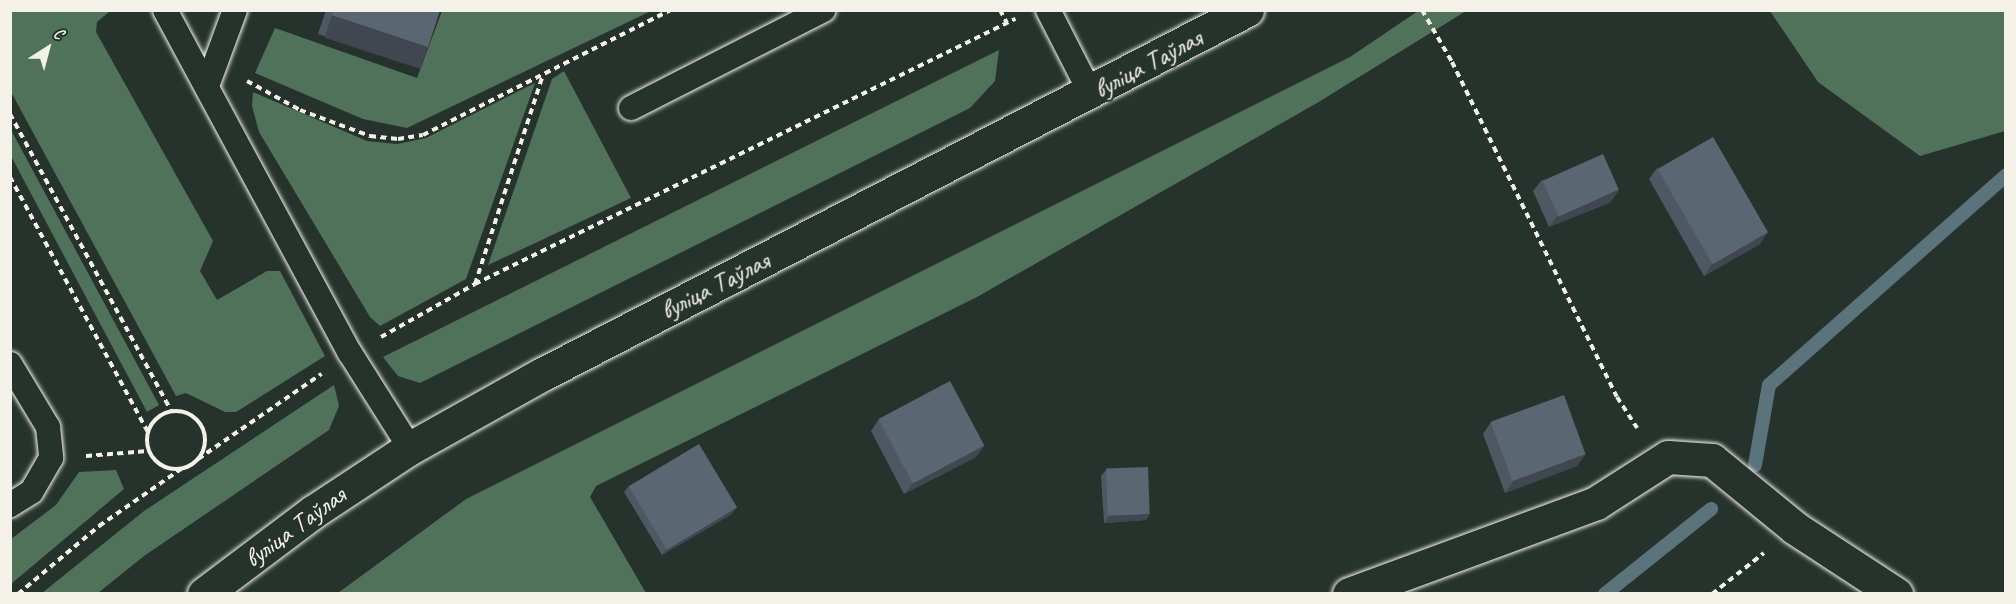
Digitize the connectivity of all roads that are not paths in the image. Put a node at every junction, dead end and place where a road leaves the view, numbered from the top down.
1 (165, 10) edge
2 (235, 10) edge
3 (823, 10) edge
4 (1247, 10) edge
5 (1038, 13) edge
6 (207, 86) junction
7 (1090, 94) junction
8 (631, 108) dead end
9 (10, 364) edge
10 (410, 448) junction
11 (10, 505) edge
12 (204, 594) edge
13 (1349, 594) edge
14 (1896, 594) edge

1 - 6 lane
2 - 6 lane
3 - 8 lane
4 - 7 street, вуліца Таўлая
5 - 7 lane
6 - 10 lane
7 - 10 street, вуліца Таўлая
9 - 11 lane
10 - 12 street, вуліца Таўлая
13 - 14 street

